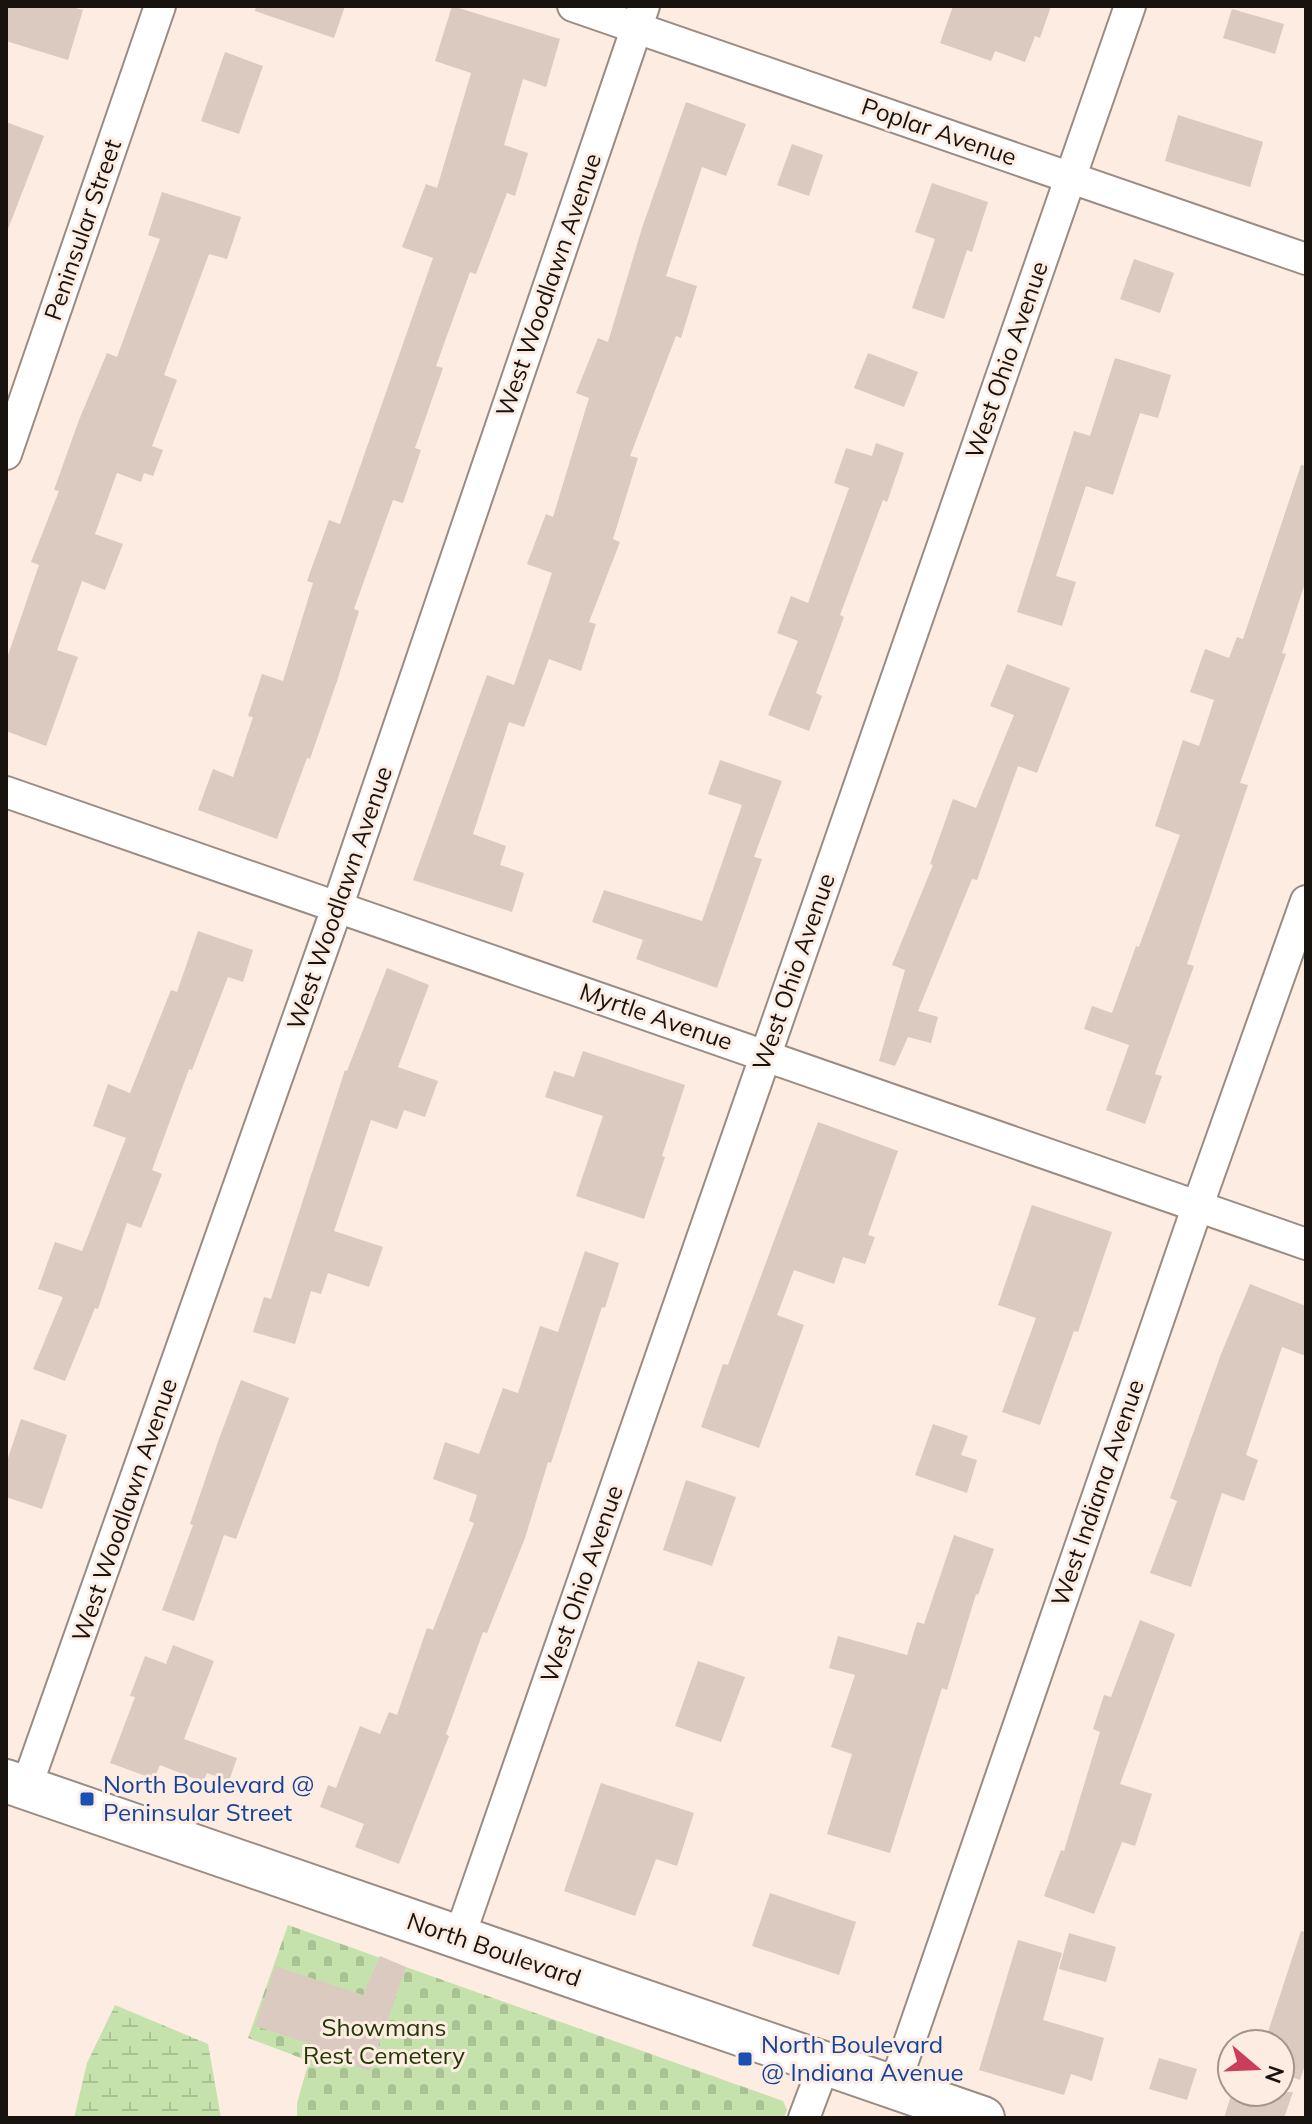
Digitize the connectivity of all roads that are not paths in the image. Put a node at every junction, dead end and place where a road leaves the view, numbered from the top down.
1 (160, 6) edge
2 (573, 6) edge
3 (1130, 6) edge
4 (640, 17) edge
5 (1070, 177) junction
6 (1306, 259) edge
7 (6, 454) edge
8 (6, 792) edge
9 (1306, 901) edge
10 (338, 905) junction
11 (766, 1055) junction
12 (1198, 1205) junction
13 (1306, 1244) edge
14 (16, 1784) edge
15 (459, 1938) junction
16 (824, 2065) junction
17 (894, 2087) junction
18 (804, 2118) edge
19 (983, 2118) edge

1 - 7 street, Peninsular Street
2 - 4 street, Poplar Avenue
3 - 5 street, West Ohio Avenue
4 - 5 street, Poplar Avenue
4 - 10 street, West Woodlawn Avenue
5 - 6 street, Poplar Avenue
5 - 11 street, West Ohio Avenue
8 - 10 street, Myrtle Avenue
9 - 12 street, West Indiana Avenue
10 - 11 street, Myrtle Avenue
10 - 14 street, West Woodlawn Avenue
11 - 12 street, Myrtle Avenue
11 - 15 street, West Ohio Avenue
12 - 13 street, Myrtle Avenue
12 - 17 street, West Indiana Avenue
14 - 15 street, North Boulevard
15 - 16 street, North Boulevard
16 - 17 street, North Boulevard
16 - 18 street
17 - 19 street, North Boulevard

